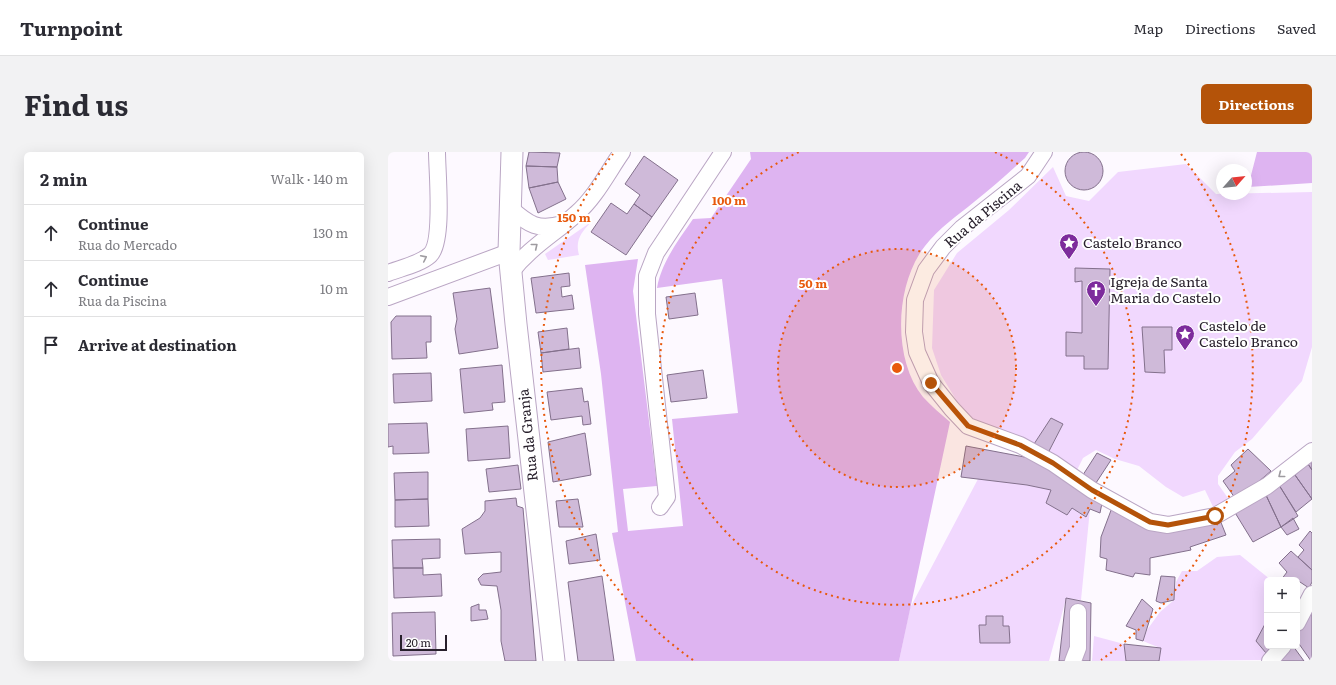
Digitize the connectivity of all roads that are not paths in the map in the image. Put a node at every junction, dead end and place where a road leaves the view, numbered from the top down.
1 (437, 152) edge
2 (501, 152) edge
3 (512, 152) edge
4 (622, 152) edge
5 (723, 152) edge
6 (1044, 152) edge
7 (510, 208) junction
8 (563, 224) junction
9 (534, 226) junction
10 (510, 256) junction
11 (388, 273) edge
12 (388, 297) edge
13 (1312, 452) edge
14 (660, 507) dead end
15 (1311, 597) edge
16 (1078, 612) dead end
17 (1300, 617) edge
18 (1280, 649) edge
19 (554, 661) edge
20 (1073, 661) edge
21 (1270, 661) edge

11 -> 1 street
2 - 7 main road, Rua da Granja
3 - 7 main road, Rua da Granja
4 - 8 street
5 - 14 street
13 -> 6 street, Rua da Piscina
7 - 9 street
7 - 10 main road, Rua da Granja
8 - 9 street
10 -> 8 street
9 - 10 street
10 - 12 street
10 - 19 main road, Rua da Granja
15 - 17 street
16 - 20 street
18 - 21 street

